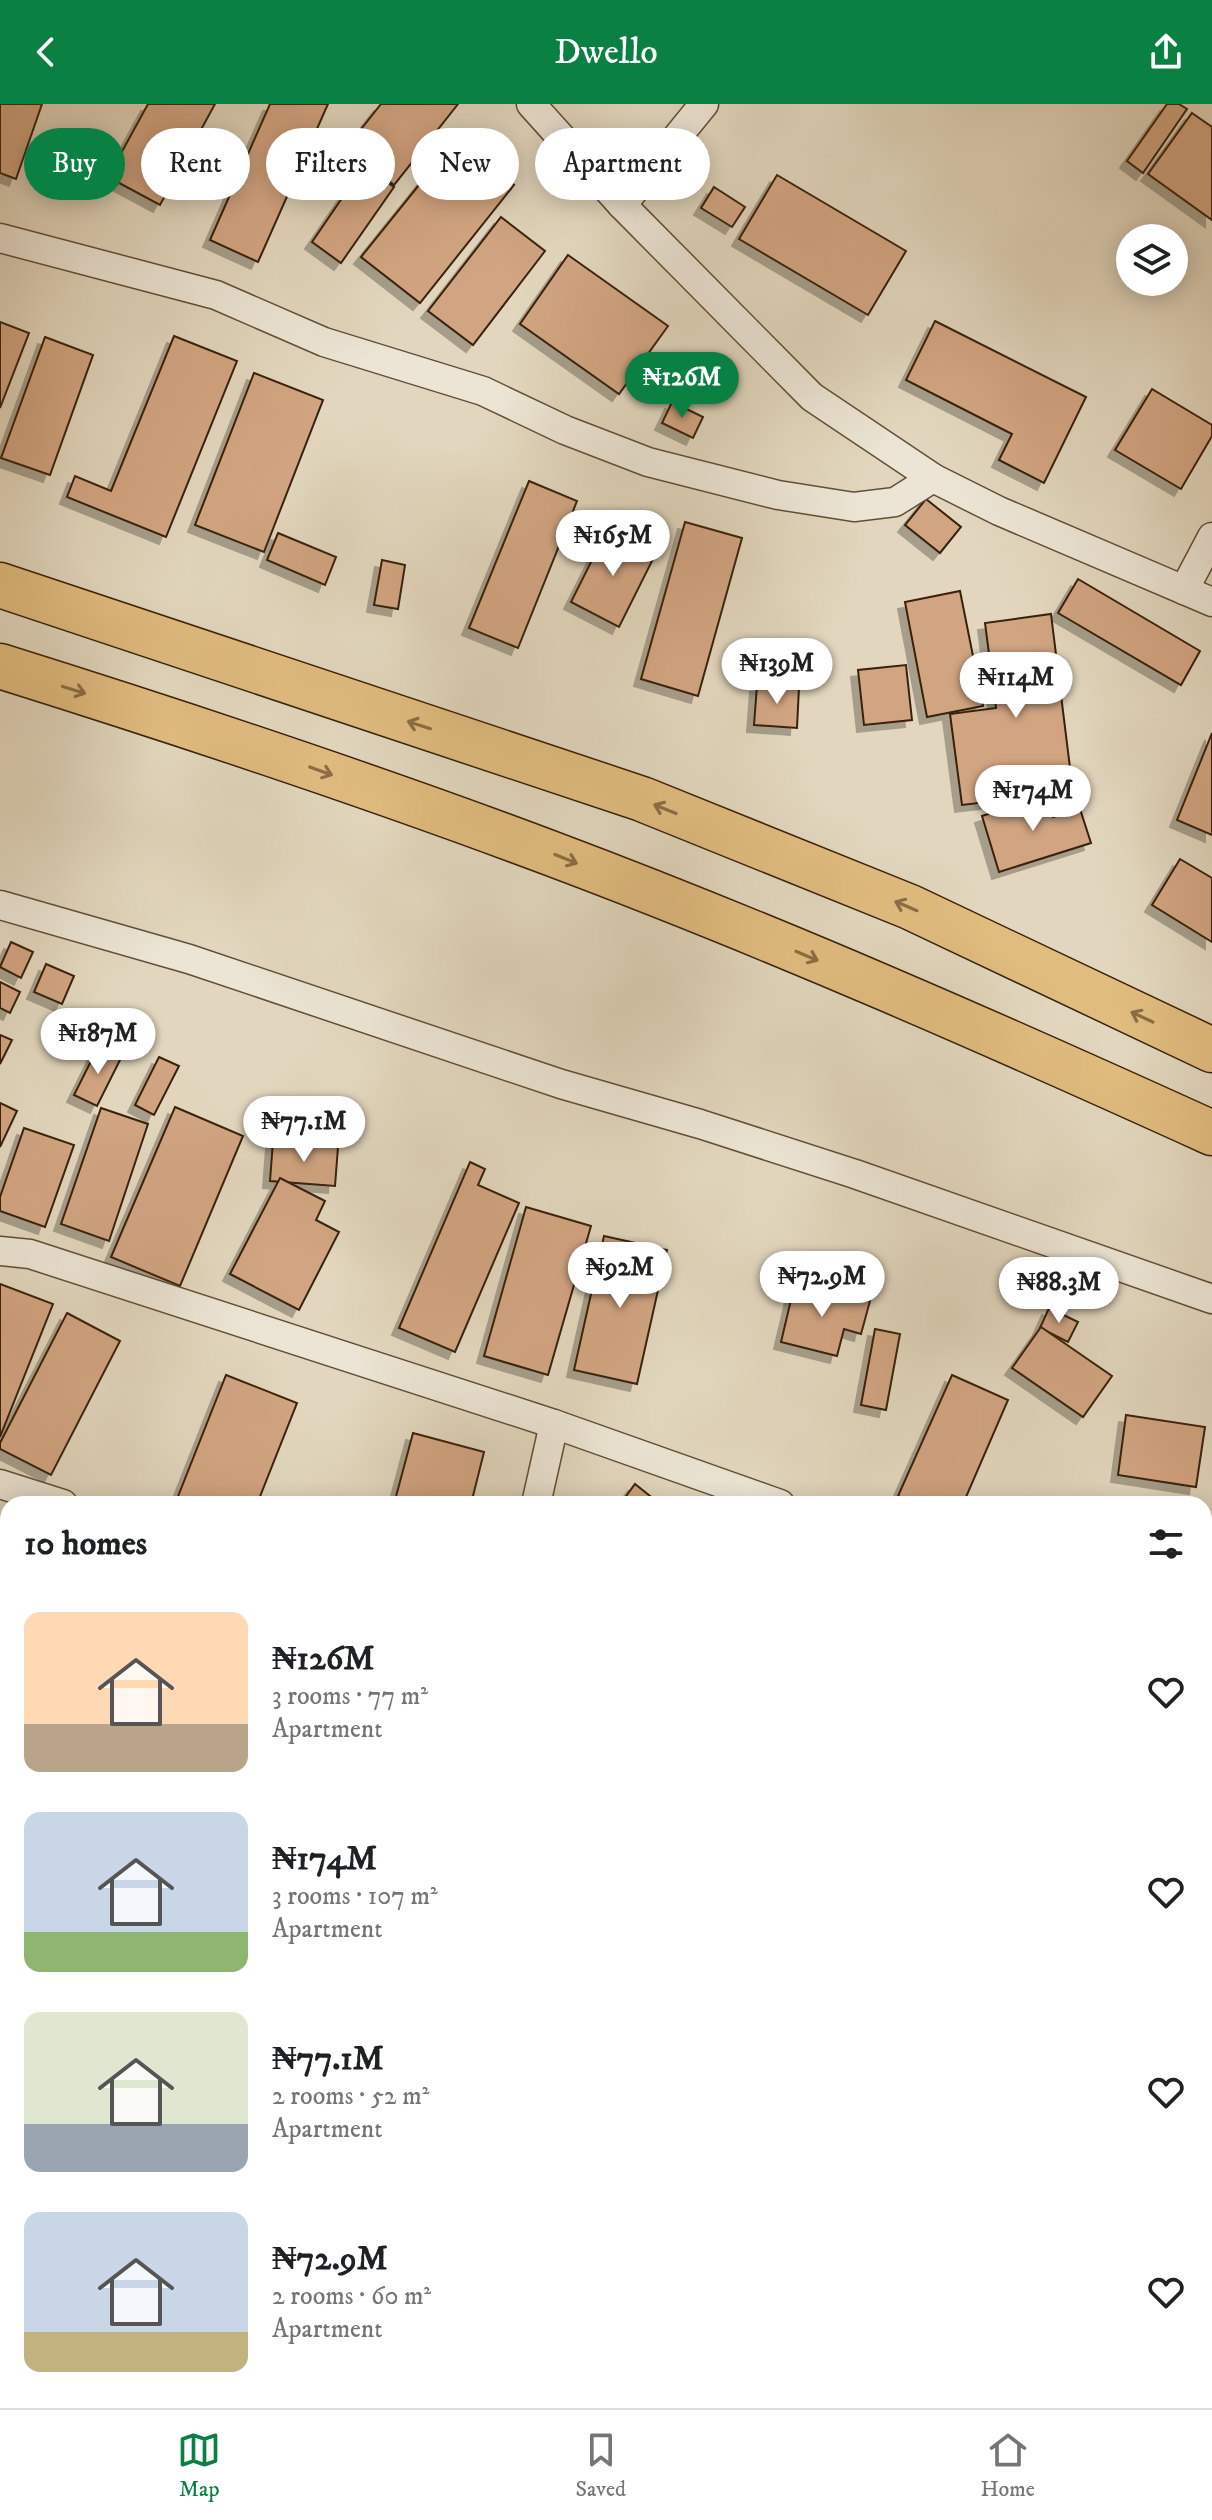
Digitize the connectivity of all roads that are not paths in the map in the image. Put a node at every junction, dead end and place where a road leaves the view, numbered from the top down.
1 (531, 104) edge
2 (704, 104) edge
3 (622, 205) junction
4 (0, 238) edge
5 (933, 478) junction
6 (1212, 537) edge
7 (0, 585) edge
8 (1184, 590) junction
9 (1212, 602) edge
10 (0, 666) edge
11 (0, 905) edge
12 (1212, 1050) edge
13 (1212, 1133) edge
14 (0, 1251) edge
15 (1212, 1299) edge
16 (554, 1424) junction
17 (0, 1484) edge
18 (38, 1496) edge
19 (538, 1496) edge
20 (757, 1496) edge

1 - 3 street
2 - 3 street
3 - 5 street
4 - 5 street
5 - 8 street
6 - 8 street
12 -> 7 main road
8 - 9 street
10 -> 13 main road
11 - 15 street
14 - 16 street
16 - 19 street
16 - 20 street
17 - 18 street

